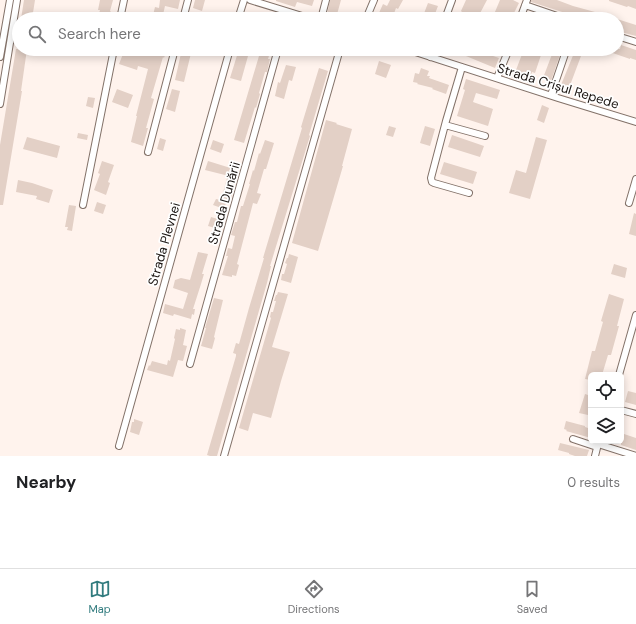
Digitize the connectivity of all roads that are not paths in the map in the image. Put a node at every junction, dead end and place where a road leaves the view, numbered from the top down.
1 (10, 0) edge
2 (17, 0) edge
3 (124, 0) edge
4 (188, 0) edge
5 (244, 0) edge
6 (250, 0) edge
7 (326, 0) edge
8 (374, 0) edge
9 (452, 0) edge
10 (526, 3) edge
11 (15, 12) edge
12 (121, 12) edge
13 (185, 12) edge
14 (240, 12) edge
15 (288, 12) edge
16 (323, 12) edge
17 (369, 12) edge
18 (448, 12) edge
19 (548, 12) edge
20 (12, 31) edge
21 (624, 38) edge
22 (636, 42) edge
23 (113, 56) edge
24 (173, 56) edge
25 (228, 56) edge
26 (276, 56) edge
27 (338, 56) edge
28 (427, 56) edge
29 (505, 56) edge
30 (564, 56) edge
31 (0, 57) edge
32 (430, 57) joint
33 (462, 67) junction
34 (497, 78) junction
35 (551, 95) junction
36 (0, 104) edge
37 (636, 122) edge
38 (445, 125) junction
39 (485, 136) dead end
40 (148, 152) dead end
41 (636, 179) edge
42 (469, 193) dead end
43 (629, 203) dead end
44 (83, 205) dead end
45 (636, 315) edge
46 (190, 364) dead end
47 (620, 372) edge
48 (624, 411) edge
49 (636, 414) edge
50 (573, 439) dead end
51 (588, 442) edge
52 (598, 444) edge
53 (119, 446) dead end
54 (224, 456) edge
55 (595, 456) edge
56 (636, 456) edge

1 - 31 street
2 - 11 street
3 - 12 street
4 - 13 street
5 - 14 street
6 - 15 street
7 - 16 street
8 - 17 street
9 - 18 street
10 - 19 street
20 - 36 street
21 - 22 street
23 - 44 street
24 - 40 street
25 - 53 street, Strada Plevnei
26 - 46 street, Strada Dunării
27 - 54 street
28 - 32 street, Strada Crișul Repede
29 - 34 street
30 - 35 street
32 - 33 street, Strada Crișul Repede
33 - 34 street, Strada Crișul Repede
33 - 38 street
34 - 35 street, Strada Crișul Repede
35 - 37 street, Strada Crișul Repede
38 - 39 street
38 - 42 street
41 - 43 street
45 - 47 street
48 - 49 street
50 - 51 street
52 - 55 street
52 - 56 street

